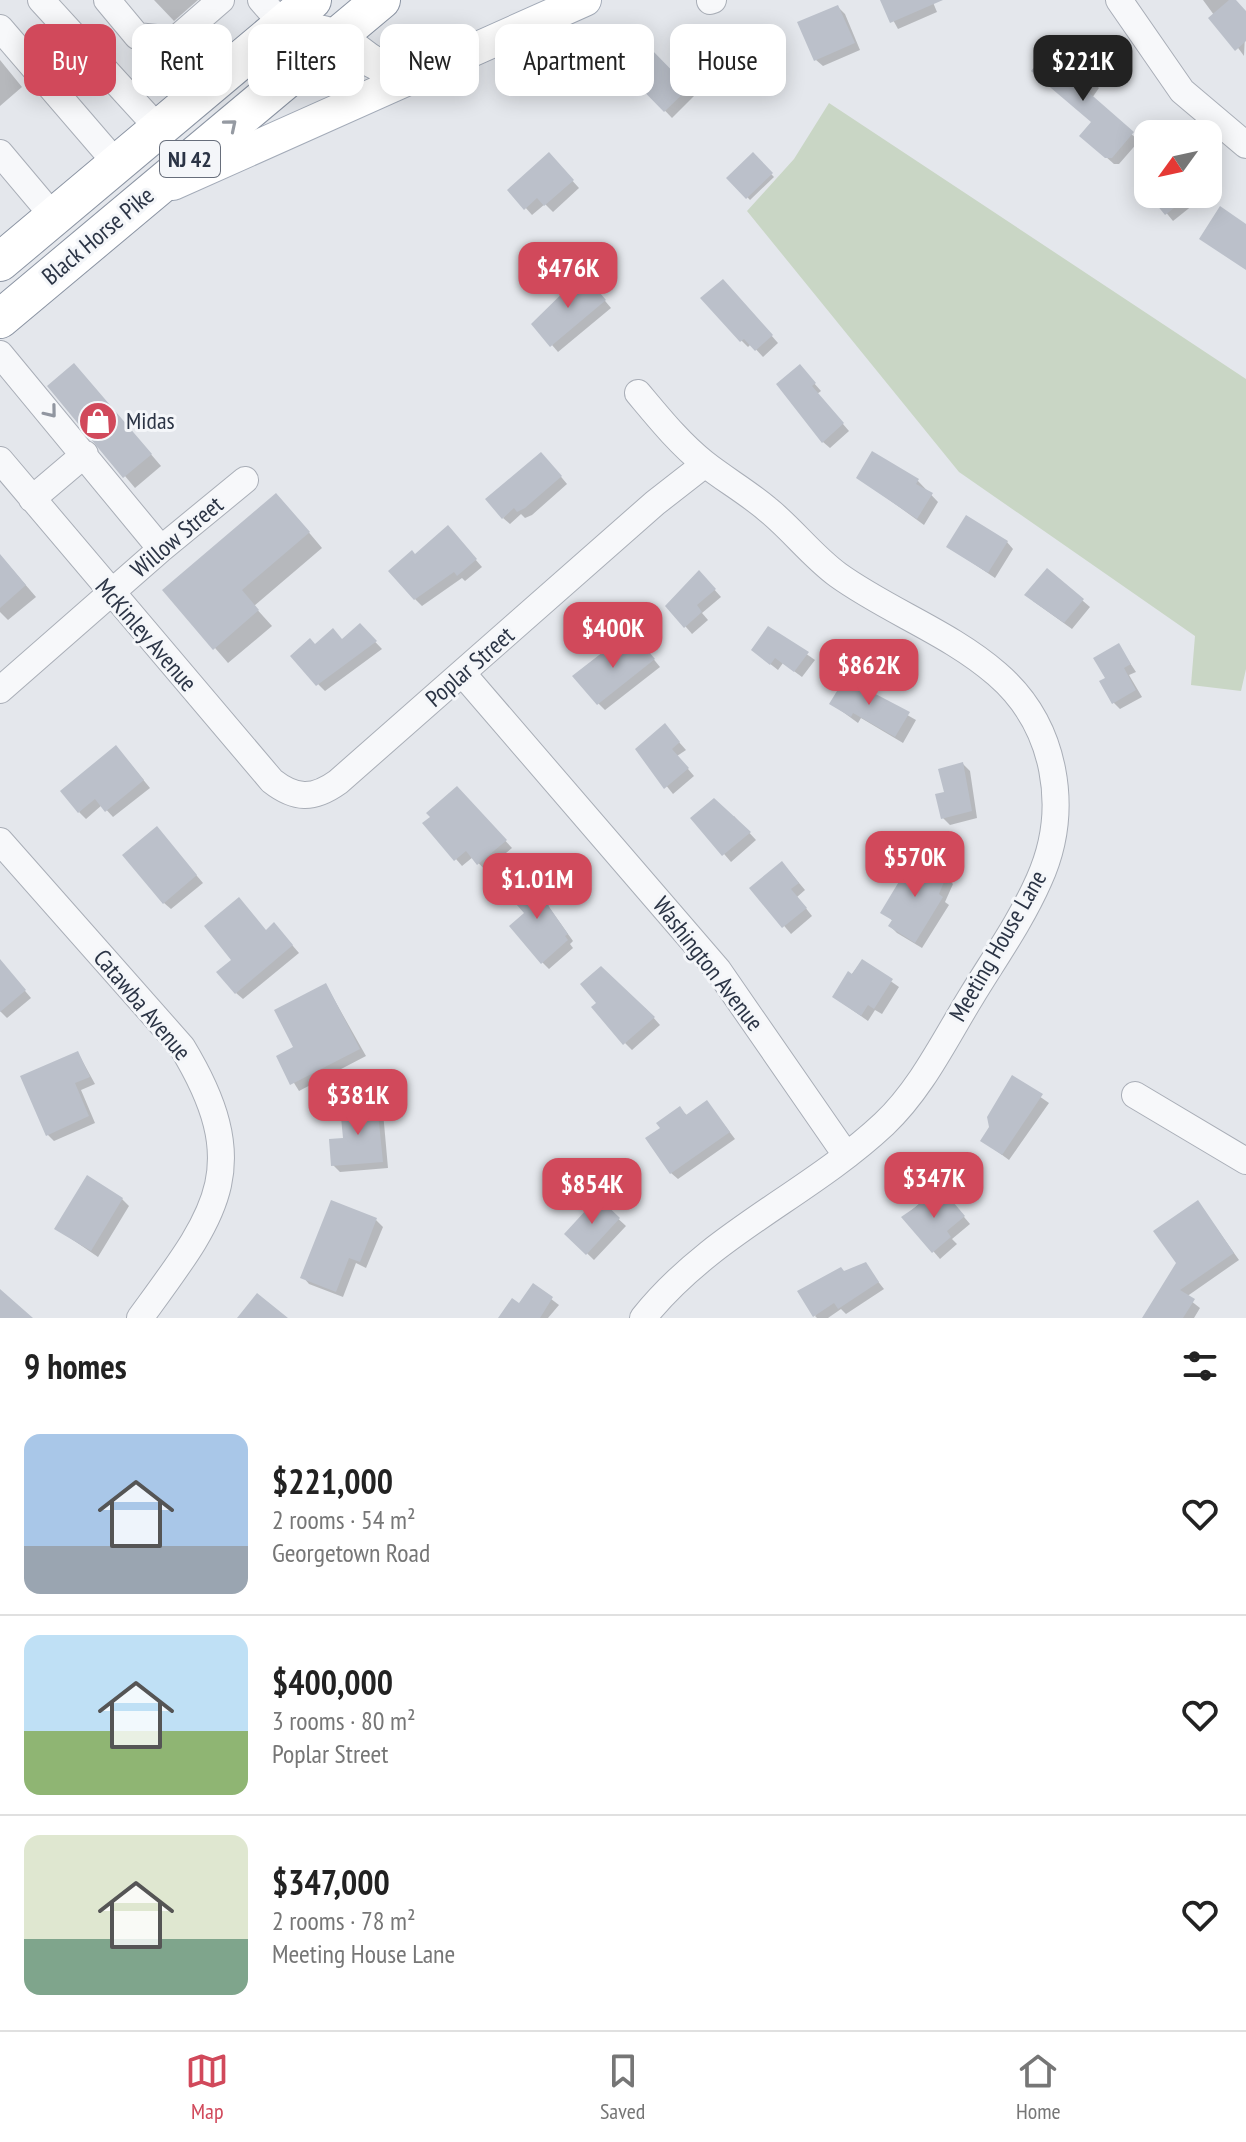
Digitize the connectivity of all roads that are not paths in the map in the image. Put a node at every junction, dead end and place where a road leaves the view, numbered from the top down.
1 (41, 0) edge
2 (107, 0) edge
3 (221, 0) edge
4 (312, 0) edge
5 (381, 0) edge
6 (585, 0) edge
7 (1119, 0) edge
8 (272, 12) edge
9 (193, 24) edge
10 (304, 24) edge
11 (353, 24) edge
12 (0, 28) edge
13 (132, 30) edge
14 (479, 45) edge
15 (232, 60) edge
16 (380, 89) edge
17 (198, 96) edge
18 (267, 96) edge
19 (159, 129) junction
20 (1246, 145) edge
21 (0, 153) edge
22 (117, 164) junction
23 (145, 197) junction
24 (53, 216) junction
25 (0, 262) edge
26 (0, 319) edge
27 (0, 354) edge
28 (638, 393) dead end
29 (85, 454) junction
30 (0, 460) edge
31 (705, 464) junction
32 (245, 480) dead end
33 (32, 499) junction
34 (161, 549) junction
35 (111, 594) junction
36 (463, 674) junction
37 (0, 690) edge
38 (302, 797) joint
39 (0, 841) edge
40 (1135, 1095) dead end
41 (846, 1155) junction
42 (1246, 1161) edge
43 (140, 1318) edge
44 (643, 1318) edge

1 - 19 street
2 - 13 street
3 - 9 street
4 - 8 highway, Black Horse Pike / NJ 42
5 - 11 highway, Black Horse Pike / NJ 42
6 - 14 main road
7 - 20 street
8 - 10 main road
8 - 15 highway, Black Horse Pike / NJ 42
12 - 22 street
16 - 23 main road
17 - 19 highway, Black Horse Pike / NJ 42
23 -> 18 highway, Black Horse Pike / NJ 42
19 - 22 highway, Black Horse Pike / NJ 42
21 - 24 street
22 - 24 highway, Black Horse Pike / NJ 42
23 - 26 highway, Black Horse Pike / NJ 42
24 - 25 highway, Black Horse Pike / NJ 42
27 -> 29 street
28 - 31 street, Meeting House Lane
29 - 33 street
29 - 34 street
30 - 33 street, McKinley Avenue
31 - 36 street, Poplar Street
31 - 41 street, Meeting House Lane
32 - 34 street, Willow Street
33 - 35 street, McKinley Avenue
34 - 35 street, Willow Street
35 - 37 street, Willow Street
35 - 38 street, McKinley Avenue
36 - 38 street, Poplar Street
36 - 41 street, Washington Avenue
39 - 43 street, Catawba Avenue
40 - 42 street
41 - 44 street, Meeting House Lane

